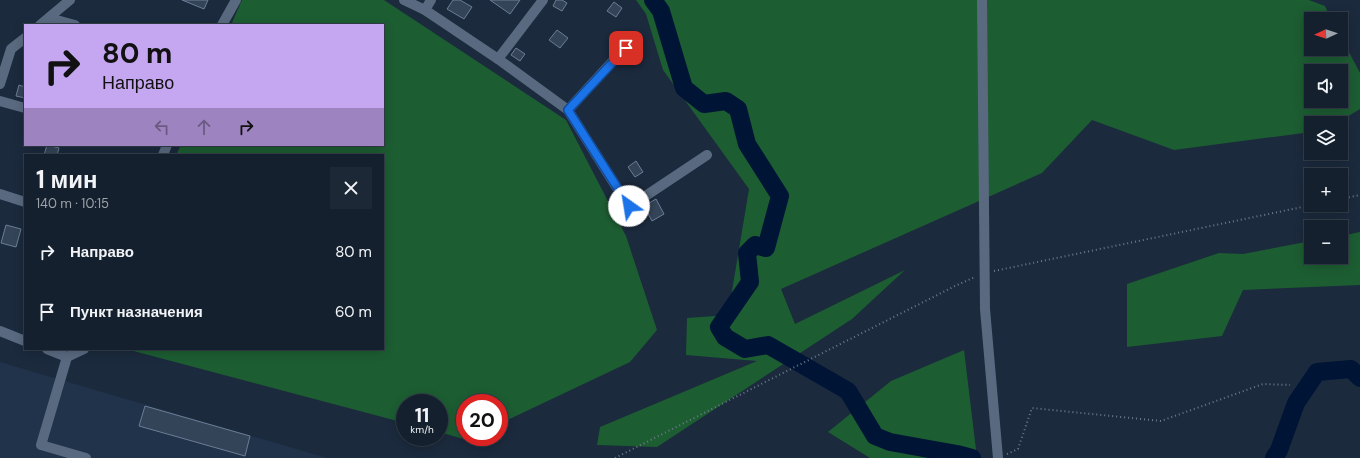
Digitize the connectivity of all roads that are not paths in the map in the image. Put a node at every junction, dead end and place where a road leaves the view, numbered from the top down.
1 (70, 0) edge
2 (236, 0) edge
3 (404, 0) edge
4 (431, 0) edge
5 (543, 0) edge
6 (982, 0) edge
7 (426, 10) junction
8 (49, 18) junction
9 (41, 24) edge
10 (71, 24) edge
11 (223, 24) edge
12 (635, 37) dead end
13 (24, 39) edge
14 (498, 59) junction
15 (0, 84) edge
16 (0, 101) edge
17 (24, 108) edge
18 (568, 110) junction
19 (707, 155) dead end
20 (0, 194) edge
21 (24, 202) edge
22 (0, 331) edge
23 (24, 341) edge
24 (50, 350) edge
25 (82, 350) edge
26 (67, 357) junction
27 (86, 458) edge
28 (998, 458) edge

1 - 8 street
2 - 11 street
3 - 7 street
4 - 7 street
5 - 14 street
6 - 28 street
7 - 14 street
8 - 9 street
8 - 10 street
12 - 18 street
13 - 15 street
14 - 18 street
16 - 17 street
18 - 19 street
20 - 21 street
22 - 23 street
24 - 26 street
25 - 26 street
26 - 27 street

